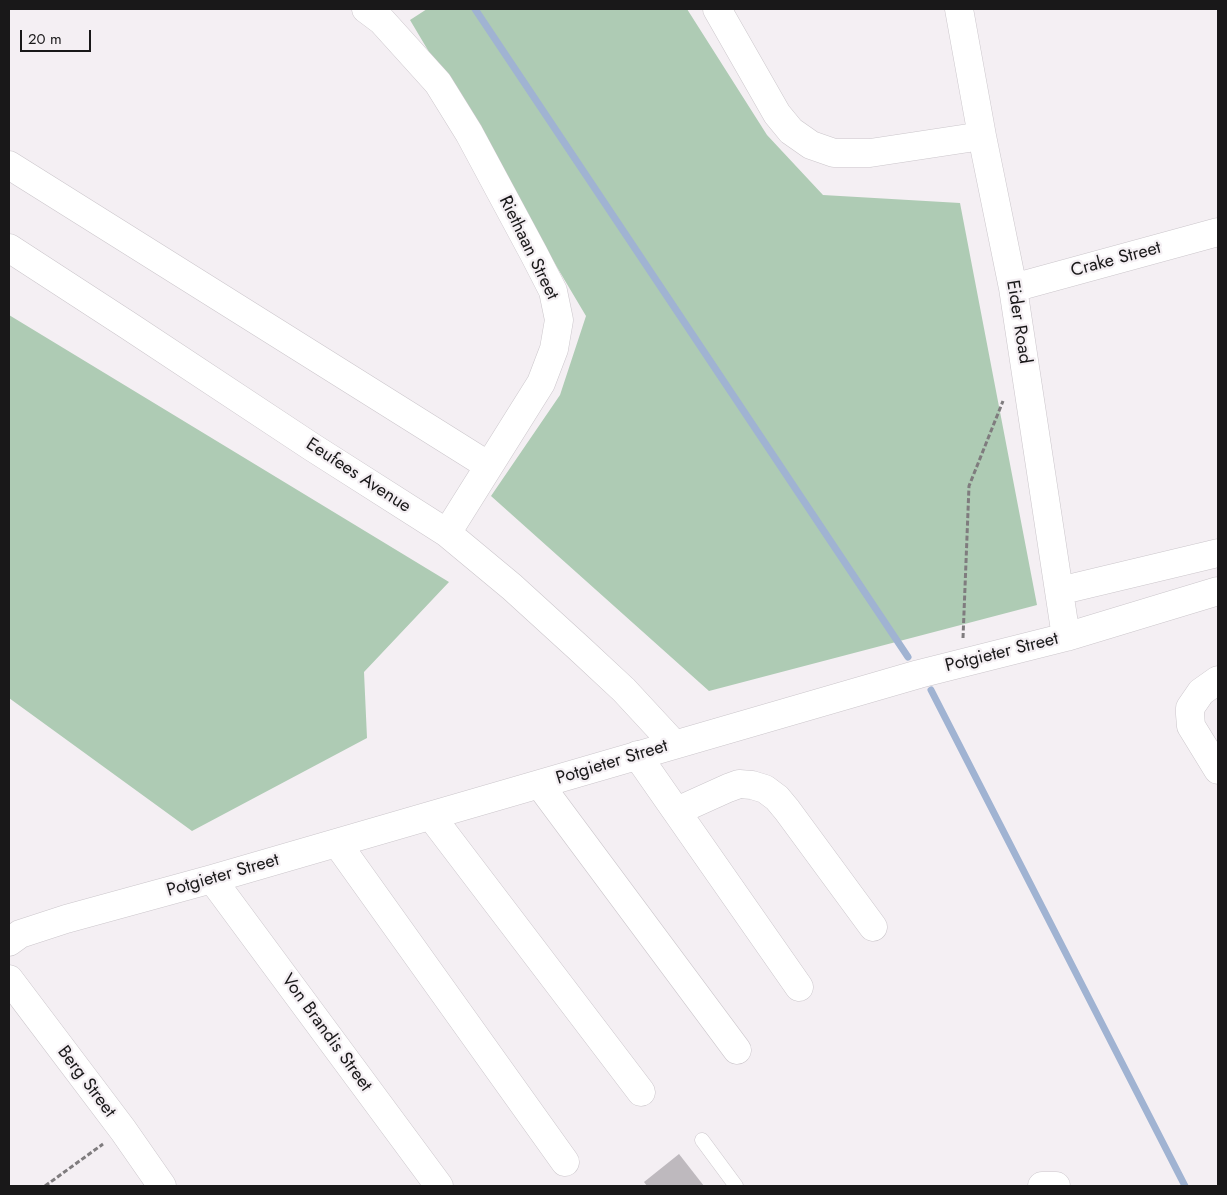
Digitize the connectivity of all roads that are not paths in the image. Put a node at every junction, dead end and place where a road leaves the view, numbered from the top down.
1 (366, 9) edge
2 (717, 9) edge
3 (958, 9) edge
4 (982, 136) junction
5 (9, 165) edge
6 (1218, 232) edge
7 (9, 248) edge
8 (1013, 288) junction
9 (488, 466) junction
10 (447, 533) junction
11 (1218, 554) edge
12 (1059, 591) junction
13 (1218, 591) edge
14 (1066, 637) junction
15 (1218, 680) edge
16 (674, 744) junction
17 (637, 755) junction
18 (1218, 770) edge
19 (540, 785) junction
20 (677, 811) junction
21 (431, 816) junction
22 (337, 843) junction
23 (212, 879) junction
24 (873, 927) dead end
25 (9, 942) edge
26 (9, 980) edge
27 (799, 987) dead end
28 (737, 1050) dead end
29 (641, 1092) dead end
30 (702, 1140) dead end
31 (565, 1162) dead end
32 (156, 1184) edge
33 (439, 1186) edge
34 (736, 1186) edge
35 (1042, 1186) edge
36 (1056, 1186) edge

1 - 9 street, Riethaan Street
2 - 4 street
3 - 4 street, Eider Road
4 - 8 street, Eider Road
5 - 9 street
6 - 8 street, Crake Street
7 - 10 street, Eeufees Avenue
8 - 12 street, Eider Road
9 - 10 street, Riethaan Street
10 - 16 street, Eeufees Avenue
11 - 12 street
12 - 14 street, Eider Road
13 - 14 street, Potgieter Street
14 - 16 street, Potgieter Street
15 - 18 street
16 - 17 street, Potgieter Street
17 - 19 street, Potgieter Street
17 - 20 street
19 - 21 street, Potgieter Street
19 - 28 street
20 - 24 street
20 - 27 street
21 - 22 street, Potgieter Street
21 - 29 street
22 - 23 street, Potgieter Street
22 - 31 street
23 - 25 street, Potgieter Street
23 - 33 street, Von Brandis Street
26 - 32 street, Berg Street
30 - 34 lane
35 - 36 street

